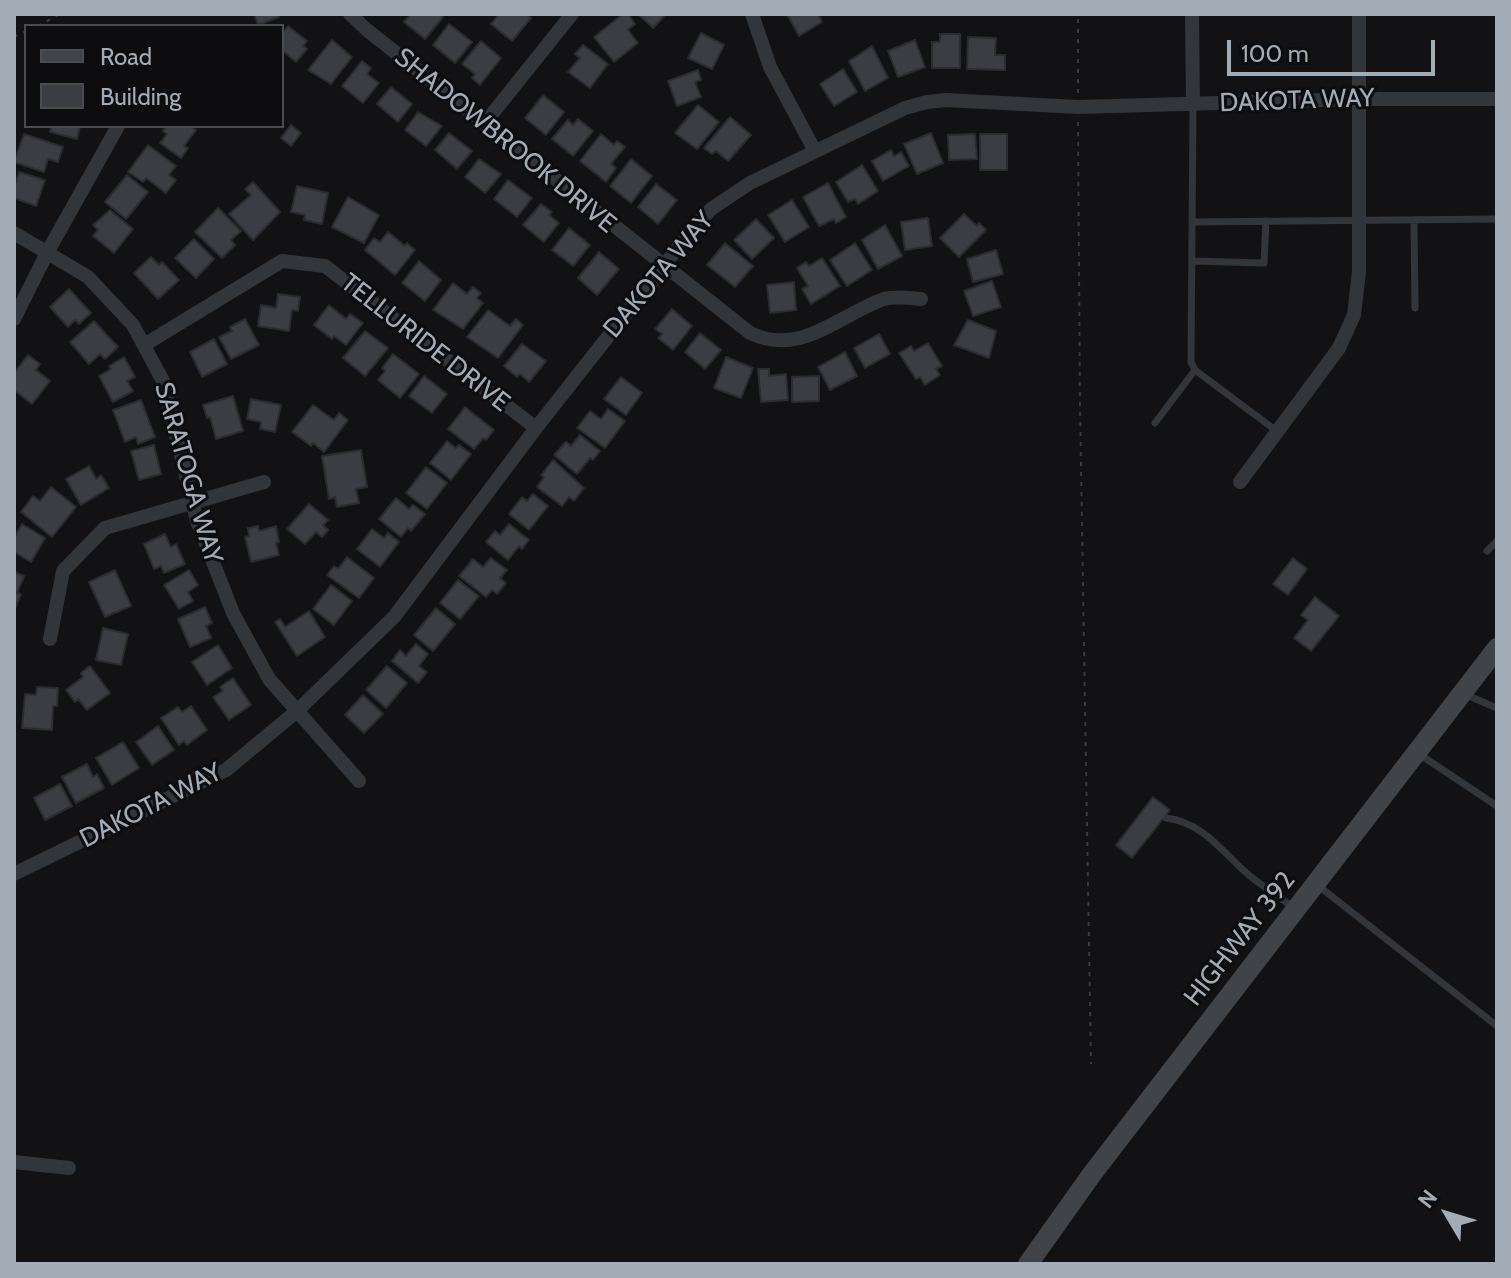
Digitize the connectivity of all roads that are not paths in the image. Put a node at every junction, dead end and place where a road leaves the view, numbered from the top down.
1 (350, 14) edge
2 (572, 14) edge
3 (752, 14) edge
4 (1192, 14) edge
5 (1359, 14) edge
6 (1359, 99) junction
7 (1497, 99) edge
8 (1193, 105) junction
9 (484, 124) junction
10 (117, 128) edge
11 (815, 151) junction
12 (1497, 219) edge
13 (1359, 220) junction
14 (1414, 220) junction
15 (1266, 221) junction
16 (1192, 222) junction
17 (14, 233) edge
18 (47, 253) junction
19 (1192, 261) junction
20 (662, 266) junction
21 (921, 299) dead end
22 (1415, 308) dead end
23 (14, 319) edge
24 (144, 345) junction
25 (1195, 370) junction
26 (1155, 423) dead end
27 (536, 428) junction
28 (1278, 432) junction
29 (264, 482) dead end
30 (1240, 482) dead end
31 (193, 501) junction
32 (1497, 541) edge
33 (1487, 551) dead end
34 (50, 639) dead end
35 (1497, 648) edge
36 (1462, 693) junction
37 (1497, 708) edge
38 (297, 711) junction
39 (1416, 753) junction
40 (359, 781) dead end
41 (1497, 806) edge
42 (1166, 818) dead end
43 (14, 874) edge
44 (1316, 884) junction
45 (1296, 909) junction
46 (1497, 1026) edge
47 (14, 1162) edge
48 (69, 1168) dead end
49 (1028, 1264) edge

1 - 9 street, SHADOWBROOK DRIVE
2 - 9 street
3 - 11 street
4 - 8 street
5 - 6 street
6 - 7 street, DAKOTA WAY
6 - 8 street, DAKOTA WAY
6 - 13 street
8 - 11 street, DAKOTA WAY
8 - 16 lane
9 - 20 street, SHADOWBROOK DRIVE
10 - 18 street
11 - 20 street, DAKOTA WAY
12 - 14 lane
13 - 14 lane
13 - 15 lane
13 - 28 street
14 - 22 lane
15 - 16 lane
15 - 19 lane
16 - 19 lane
17 - 18 street, SARATOGA WAY
18 - 23 street
18 - 24 street, SARATOGA WAY
19 - 25 lane
20 - 21 street, SHADOWBROOK DRIVE
20 - 27 street, DAKOTA WAY
24 - 27 street, TELLURIDE DRIVE
24 - 31 street, SARATOGA WAY
25 - 26 lane
25 - 28 lane
27 - 38 street, DAKOTA WAY
28 - 30 street
29 - 31 street
31 - 34 street
31 - 38 street, SARATOGA WAY
32 - 33 lane
35 - 36 main road, HIGHWAY 392
36 - 37 lane
36 - 39 main road, HIGHWAY 392
38 - 40 street, SARATOGA WAY
38 - 43 street, DAKOTA WAY
39 - 41 lane
39 - 44 main road, HIGHWAY 392
42 - 45 lane
44 - 45 main road, HIGHWAY 392
44 - 46 lane
45 - 49 main road, HIGHWAY 392
47 - 48 street

